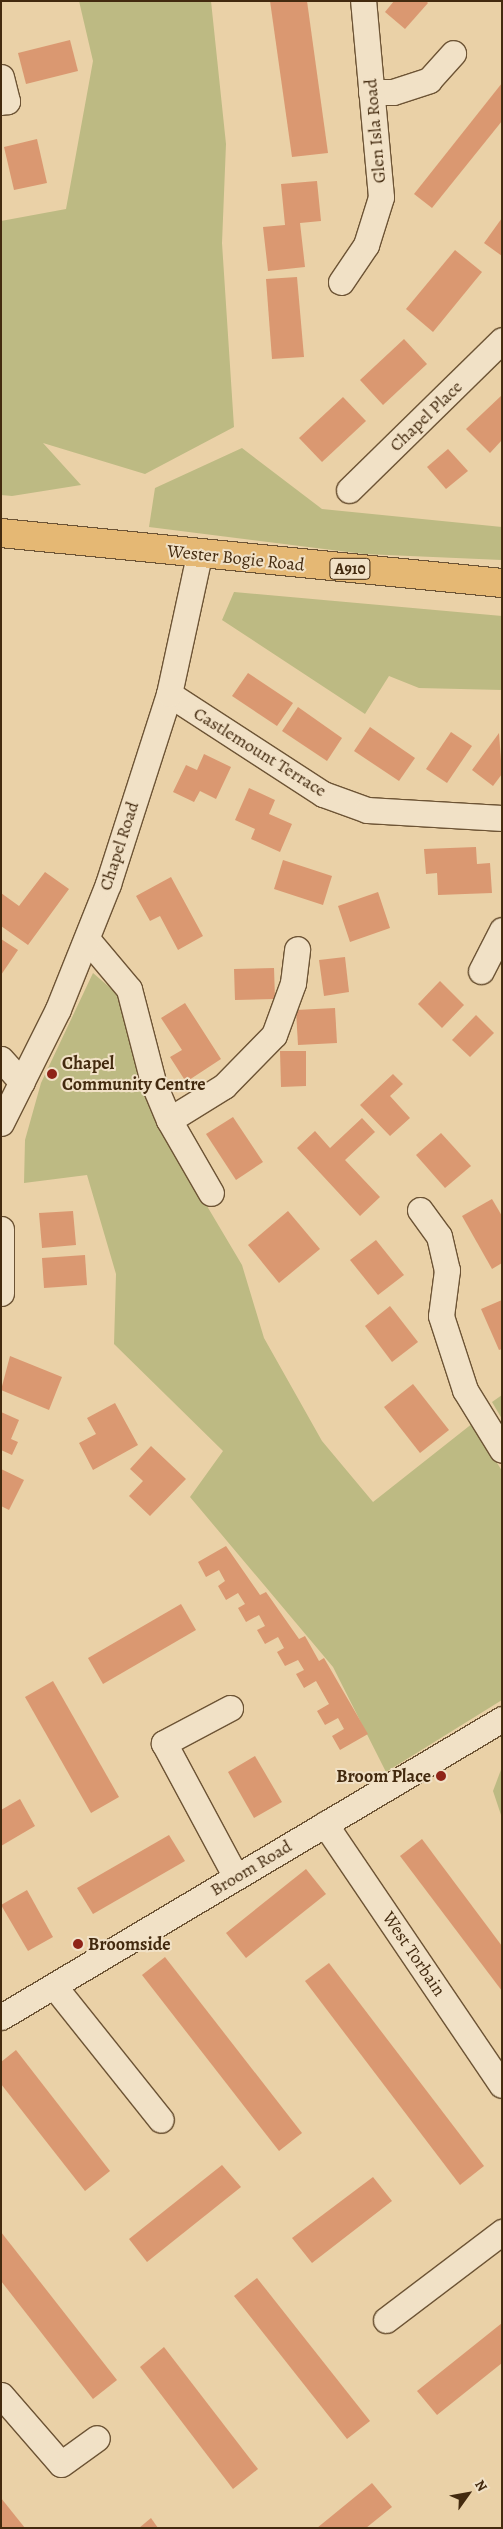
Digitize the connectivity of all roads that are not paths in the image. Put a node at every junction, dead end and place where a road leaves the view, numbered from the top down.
1 (363, 1) edge
2 (453, 53) dead end
3 (1, 77) edge
4 (371, 92) junction
5 (1, 102) edge
6 (341, 282) dead end
7 (502, 340) edge
8 (349, 490) dead end
9 (1, 532) edge
10 (199, 555) junction
11 (502, 583) edge
12 (169, 694) junction
13 (502, 818) edge
14 (502, 930) edge
15 (87, 939) junction
16 (297, 949) dead end
17 (481, 971) dead end
18 (1, 1059) edge
19 (22, 1082) junction
20 (169, 1120) junction
21 (1, 1123) edge
22 (211, 1193) dead end
23 (420, 1210) dead end
24 (1, 1229) edge
25 (1, 1293) edge
26 (502, 1450) edge
27 (230, 1708) dead end
28 (502, 1719) edge
29 (325, 1824) junction
30 (236, 1877) junction
31 (54, 1986) junction
32 (1, 2017) edge
33 (502, 2085) edge
34 (161, 2120) dead end
35 (502, 2232) edge
36 (386, 2320) dead end
37 (1, 2395) edge
38 (97, 2438) dead end

1 - 4 street, Glen Isla Road
2 - 4 street
3 - 5 street
4 - 6 street, Glen Isla Road
7 - 8 street, Chapel Place
9 - 10 main road, Wester Bogie Road / A910
10 - 11 main road, Wester Bogie Road / A910
10 - 12 street, Chapel Road
12 - 13 street, Castlemount Terrace
12 - 15 street, Chapel Road
14 - 17 street
15 - 19 street, Chapel Road
15 - 20 street
16 - 20 street
18 - 19 street
19 - 21 street, Chapel Road
20 - 22 street
23 - 26 street
24 - 25 street
27 - 30 street
28 - 29 street, Broom Road
29 - 30 street, Broom Road
29 - 33 street, West Torbain
30 - 31 street, Broom Road
31 - 32 street, Broom Road
31 - 34 street
35 - 36 street
37 - 38 street

